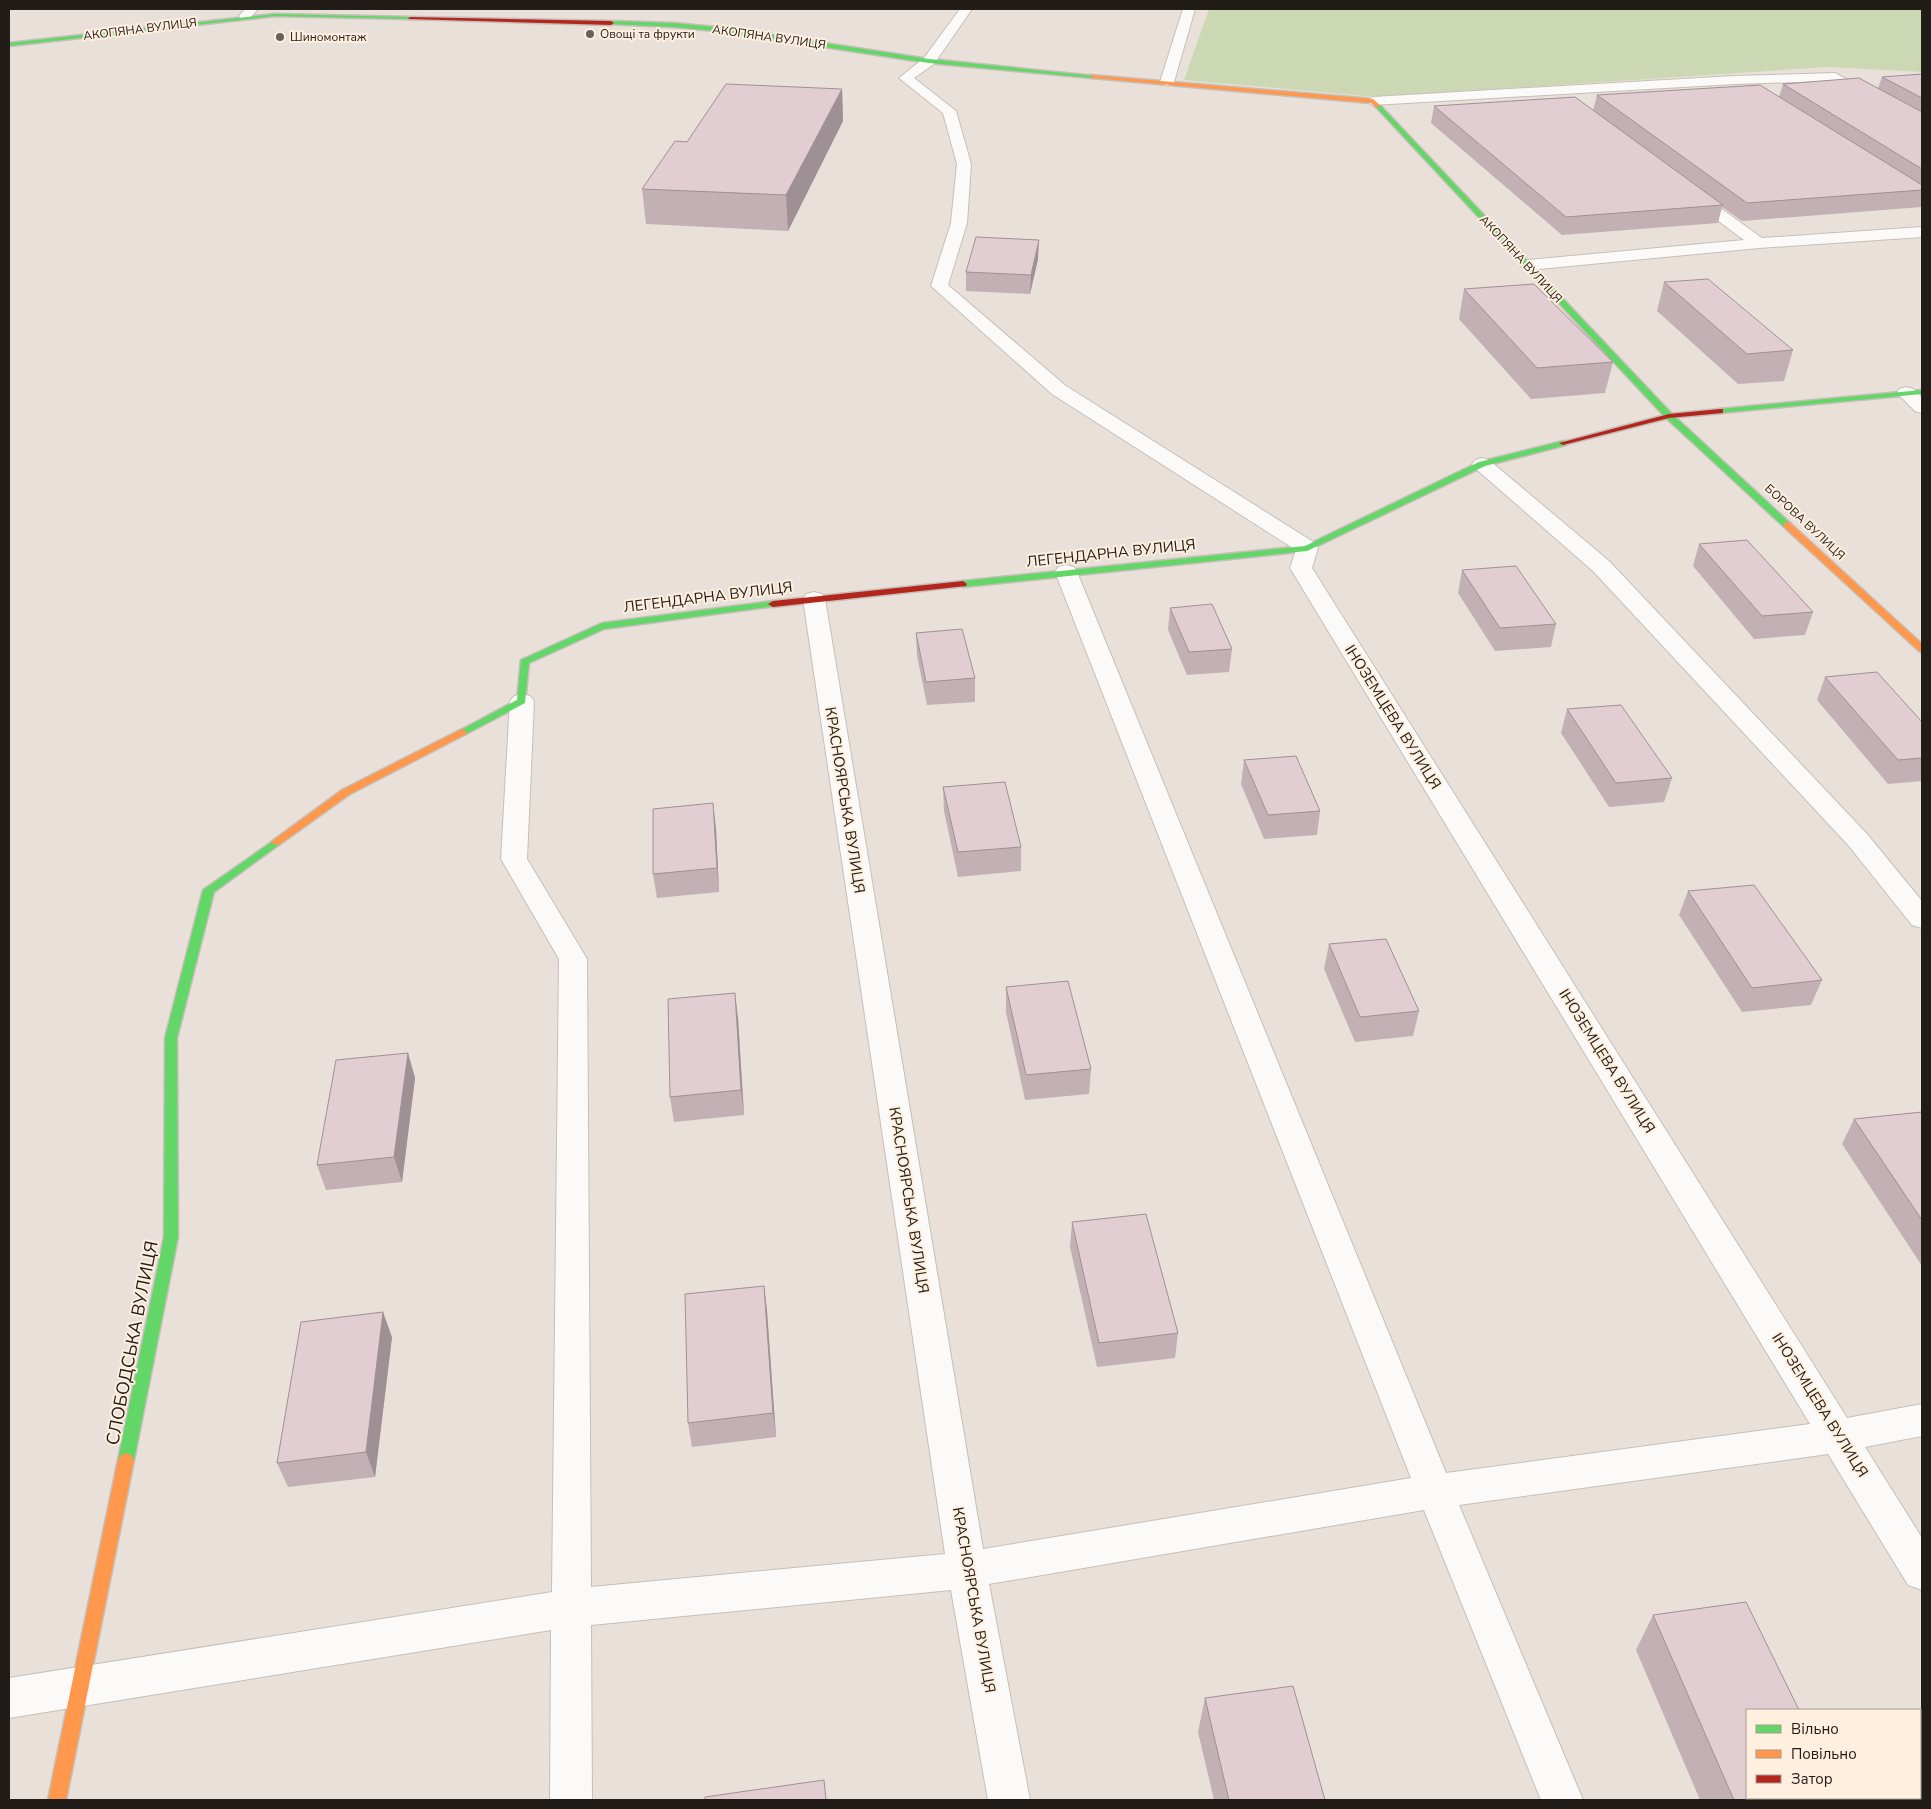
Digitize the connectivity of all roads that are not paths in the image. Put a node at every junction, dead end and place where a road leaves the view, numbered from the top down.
1 (966, 9) edge
2 (1188, 9) edge
3 (249, 13) edge
4 (688, 14) dead end
5 (673, 25) junction
6 (9, 45) edge
7 (929, 61) junction
8 (1734, 80) junction
9 (1166, 82) junction
10 (1552, 91) junction
11 (1759, 96) edge
12 (1373, 101) junction
13 (1568, 103) edge
14 (1922, 126) edge
15 (1680, 184) edge
16 (1922, 232) edge
17 (1759, 243) junction
18 (1528, 265) junction
19 (1914, 393) edge
20 (1922, 407) edge
21 (1670, 416) junction
22 (1482, 464) junction
23 (1307, 548) junction
24 (1066, 572) junction
25 (814, 599) junction
26 (1922, 649) edge
27 (522, 701) junction
28 (1922, 918) edge
29 (1922, 1420) edge
30 (1839, 1436) junction
31 (1435, 1491) junction
32 (967, 1570) junction
33 (1922, 1572) edge
34 (572, 1608) junction
35 (80, 1685) junction
36 (9, 1698) edge
37 (57, 1800) edge
38 (571, 1800) edge
39 (1009, 1800) edge
40 (1562, 1800) edge

1 - 7 street
2 - 9 street
3 - 5 street, АКОПЯНА ВУЛИЦЯ
3 - 6 street, АКОПЯНА ВУЛИЦЯ
4 - 5 street
5 - 7 street, АКОПЯНА ВУЛИЦЯ
7 - 9 street, АКОПЯНА ВУЛИЦЯ
7 - 23 street
8 - 10 street, АКОПЯНА ВУЛИЦЯ
8 - 11 street
8 - 14 street, АКОПЯНА ВУЛИЦЯ
9 - 12 street, АКОПЯНА ВУЛИЦЯ
10 - 12 street, АКОПЯНА ВУЛИЦЯ
10 - 13 street
12 - 18 street, АКОПЯНА ВУЛИЦЯ
15 - 17 street
16 - 17 street
17 - 18 street
18 - 21 street, АКОПЯНА ВУЛИЦЯ
19 - 20 street
19 - 21 street, ЛЕГЕНДАРНА ВУЛИЦЯ
21 - 22 street, ЛЕГЕНДАРНА ВУЛИЦЯ
21 - 26 street, БОРОВА ВУЛИЦЯ
22 - 23 street, ЛЕГЕНДАРНА ВУЛИЦЯ
22 - 28 street
23 - 24 street, ЛЕГЕНДАРНА ВУЛИЦЯ
23 - 30 street, ІНОЗЕМЦЕВА ВУЛИЦЯ
24 - 25 street, ЛЕГЕНДАРНА ВУЛИЦЯ
24 - 31 street
25 - 27 street, ЛЕГЕНДАРНА ВУЛИЦЯ
25 - 32 street, КРАСНОЯРСЬКА ВУЛИЦЯ
27 - 34 street
27 - 35 street, СЛОБОДСЬКА ВУЛИЦЯ
29 - 30 street
30 - 31 street
30 - 33 street, ІНОЗЕМЦЕВА ВУЛИЦЯ
31 - 32 street
31 - 40 street
32 - 34 street
32 - 39 street, КРАСНОЯРСЬКА ВУЛИЦЯ
34 - 35 street
34 - 38 street
35 - 36 street
35 - 37 street, СЛОБОДСЬКА ВУЛИЦЯ

